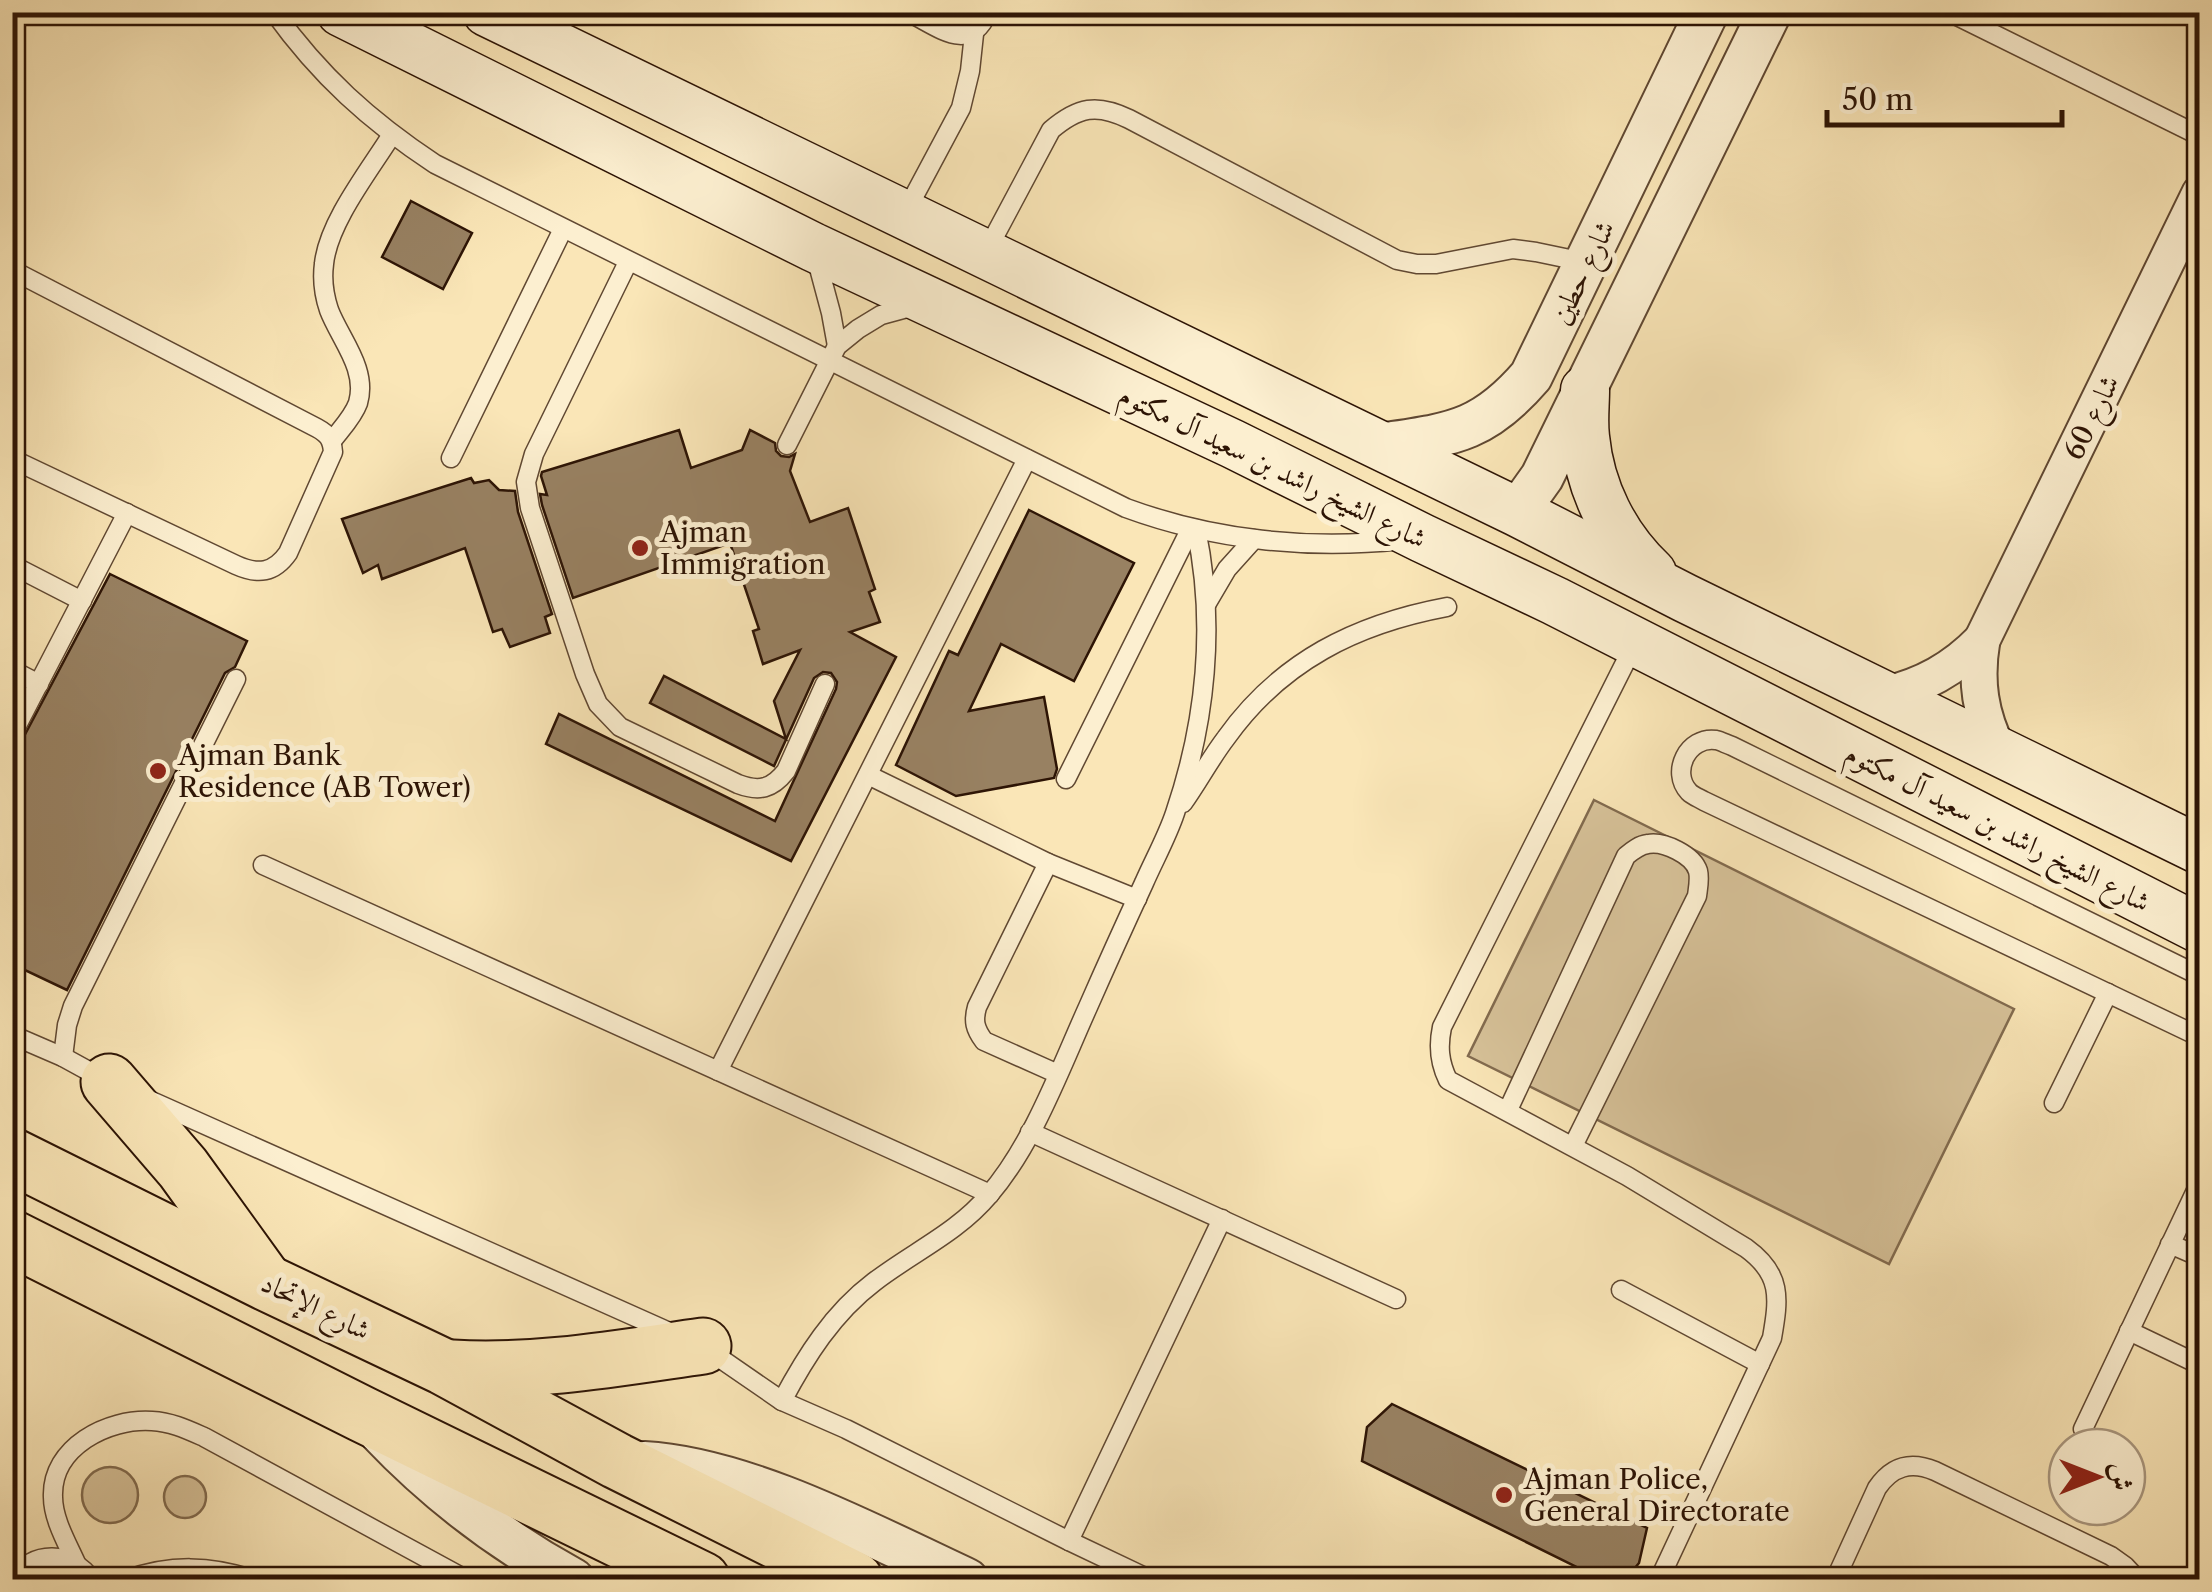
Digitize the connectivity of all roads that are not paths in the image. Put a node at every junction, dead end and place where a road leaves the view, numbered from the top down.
1 (274, 12) edge
2 (342, 12) edge
3 (487, 12) edge
4 (908, 12) edge
5 (988, 12) edge
6 (1706, 12) edge
7 (1722, 12) edge
8 (1770, 12) edge
9 (1948, 12) edge
10 (549, 26) edge
11 (974, 34) junction
12 (391, 136) junction
13 (2200, 136) edge
14 (1708, 141) junction
15 (2200, 193) edge
16 (904, 214) junction
17 (563, 229) junction
18 (813, 247) junction
19 (984, 254) junction
20 (628, 262) junction
21 (1586, 263) junction
22 (12, 270) edge
23 (933, 303) junction
24 (834, 353) junction
25 (1585, 390) junction
26 (332, 441) junction
27 (1233, 444) junction
28 (787, 445) dead end
29 (1380, 446) junction
30 (451, 458) dead end
31 (12, 459) edge
32 (1028, 459) junction
33 (1517, 512) junction
34 (127, 513) junction
35 (1193, 529) junction
36 (1422, 538) junction
37 (1254, 539) junction
38 (12, 566) edge
39 (1669, 590) junction
40 (82, 600) junction
41 (1206, 605) junction
42 (1448, 607) dead end
43 (1982, 640) junction
44 (1636, 642) junction
45 (12, 670) edge
46 (236, 679) dead end
47 (39, 684) junction
48 (825, 684) dead end
49 (1884, 696) junction
50 (12, 735) edge
51 (1998, 752) junction
52 (868, 775) junction
53 (1066, 780) dead end
54 (1174, 816) junction
55 (2200, 850) edge
56 (1048, 863) junction
57 (263, 865) dead end
58 (1136, 899) junction
59 (2197, 930) edge
60 (2200, 976) edge
61 (2108, 993) junction
62 (12, 1035) edge
63 (2200, 1037) edge
64 (86, 1070) junction
65 (718, 1071) junction
66 (1058, 1074) junction
67 (2054, 1102) dead end
68 (1508, 1110) junction
69 (1030, 1132) junction
70 (1573, 1146) junction
71 (12, 1156) edge
72 (2200, 1182) edge
73 (990, 1194) junction
74 (1222, 1219) junction
75 (12, 1238) edge
76 (2170, 1244) junction
77 (2200, 1257) edge
78 (265, 1282) junction
79 (1621, 1290) dead end
80 (1396, 1299) dead end
81 (2129, 1331) junction
82 (703, 1346) junction
83 (1760, 1364) junction
84 (2200, 1365) edge
85 (444, 1367) junction
86 (782, 1400) junction
87 (362, 1414) junction
88 (2084, 1427) edge
89 (617, 1461) junction
90 (1069, 1541) junction
91 (12, 1550) edge
92 (76, 1563) junction
93 (15, 1576) edge
94 (92, 1580) edge
95 (126, 1580) edge
96 (255, 1580) edge
97 (466, 1580) edge
98 (573, 1580) edge
99 (702, 1580) edge
100 (855, 1580) edge
101 (966, 1580) edge
102 (1151, 1580) edge
103 (1659, 1580) edge
104 (1835, 1580) edge
105 (2138, 1580) edge

1 - 12 lane
2 - 18 main road, شارع الشيخ راشد بن سعيد آل مكتوم
3 - 10 main road
4 - 11 lane
5 - 11 lane
6 - 21 street, شارع حطين
7 - 14 street
8 - 14 street, شارع حطين
9 - 13 lane
10 - 16 main road
11 - 16 lane
12 - 17 lane
12 - 26 lane
14 - 25 street, شارع حطين
15 - 43 street, شارع 60
16 - 19 main road
17 - 20 lane
17 - 30 lane
18 - 23 main road, شارع الشيخ راشد بن سعيد آل مكتوم
18 - 24 lane
19 - 21 lane
19 - 29 main road
20 - 24 lane
20 - 48 lane
21 - 29 street, شارع حطين
22 - 26 lane
23 - 24 lane
23 - 27 main road, شارع الشيخ راشد بن سعيد آل مكتوم
24 - 28 lane
24 - 32 lane
25 - 33 street, شارع حطين
25 - 39 main road
26 - 34 lane
27 - 33 main road
27 - 36 main road, شارع الشيخ راشد بن سعيد آل مكتوم
29 - 33 main road
31 - 34 lane
32 - 35 lane
32 - 52 lane
33 - 39 main road
34 - 40 lane
35 - 37 lane
35 - 41 lane
35 - 53 lane
36 - 37 lane
36 - 44 main road, شارع الشيخ راشد بن سعيد آل مكتوم
37 - 41 lane
38 - 40 lane
39 - 49 main road
40 - 47 lane
41 - 54 lane
42 - 54 lane
43 - 49 street, شارع 60
43 - 51 street, شارع 60
44 - 59 main road, شارع الشيخ راشد بن سعيد آل مكتوم
44 - 68 lane
45 - 47 lane
46 - 64 lane
47 - 50 lane
49 - 51 main road
51 - 55 main road
52 - 56 lane
52 - 65 lane
54 - 58 lane
56 - 58 lane
56 - 66 lane
57 - 65 lane
58 - 66 lane
60 - 61 lane
61 - 63 lane
61 - 67 lane
62 - 64 lane
64 - 78 highway
64 - 82 lane
65 - 73 lane
66 - 69 lane
68 - 70 lane
68 - 70 lane
69 - 73 lane
69 - 74 lane
70 - 83 lane
71 - 78 highway, شارع الإتحاد
72 - 76 lane
73 - 86 lane
74 - 80 lane
74 - 90 lane
75 - 87 highway
76 - 77 lane
76 - 81 lane
78 - 85 highway, شارع الإتحاد
79 - 83 lane
81 - 84 lane
81 - 88 lane
82 - 85 highway
82 - 86 lane
83 - 103 lane
85 - 89 highway, شارع الإتحاد
86 - 90 lane
87 - 98 street
87 - 99 highway
89 - 100 highway, شارع الإتحاد
89 - 101 street, شارع الإتحاد
90 - 102 lane
91 - 93 lane
92 - 93 lane
92 - 94 lane
92 - 97 lane
95 - 96 lane
104 - 105 lane

